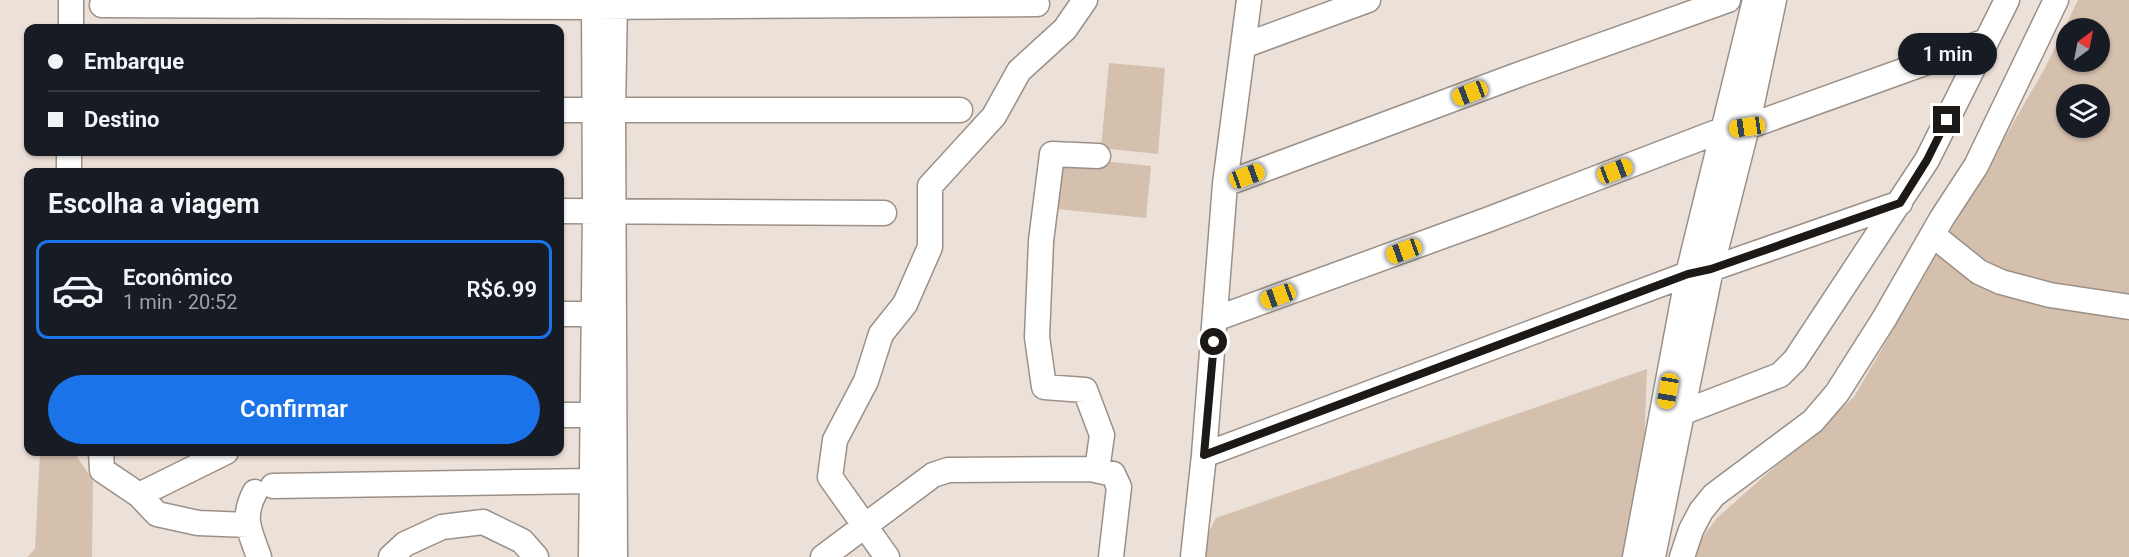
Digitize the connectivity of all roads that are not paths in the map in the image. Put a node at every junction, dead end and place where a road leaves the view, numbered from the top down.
1 (71, 0) edge
2 (1085, 0) edge
3 (1249, 0) edge
4 (1368, 0) edge
5 (1728, 0) edge
6 (1755, 0) edge
7 (1774, 0) edge
8 (2007, 0) edge
9 (2056, 0) edge
10 (604, 3) edge
11 (1037, 4) dead end
12 (102, 5) dead end
13 (71, 24) edge
14 (1986, 41) junction
15 (1243, 46) junction
16 (564, 110) edge
17 (604, 110) junction
18 (960, 110) dead end
19 (1747, 127) junction
20 (1722, 130) junction
21 (1098, 156) dead end
22 (1225, 184) junction
23 (1900, 203) junction
24 (564, 211) edge
25 (605, 211) junction
26 (884, 213) dead end
27 (1933, 235) junction
28 (1700, 272) junction
29 (2129, 307) edge
30 (564, 314) edge
31 (604, 314) junction
32 (1215, 319) junction
33 (1674, 413) junction
34 (564, 415) edge
35 (604, 415) junction
36 (1204, 455) junction
37 (102, 456) edge
38 (218, 456) edge
39 (1097, 470) junction
40 (592, 481) junction
41 (139, 495) junction
42 (248, 525) junction
43 (864, 525) junction
44 (259, 557) edge
45 (391, 557) edge
46 (536, 557) edge
47 (591, 557) edge
48 (615, 557) edge
49 (823, 557) edge
50 (887, 557) edge
51 (1111, 557) edge
52 (1193, 557) edge
53 (1635, 557) edge
54 (1653, 557) edge
55 (1682, 557) edge

1 - 13 street
2 - 43 street
3 - 15 street
4 - 15 street
5 - 22 street
6 - 20 street
7 - 19 street
8 - 14 street
9 - 27 street
10 - 11 street
10 - 12 street
10 - 17 street
14 - 19 street
14 - 23 street
15 - 22 street
16 - 17 street
17 - 18 street
17 - 25 street
19 - 20 street
19 - 28 street
20 - 28 street
20 - 32 street
21 - 39 street
22 - 32 street
23 - 28 street
23 - 33 street
24 - 25 street
25 - 26 street
25 - 31 street
27 - 29 street
27 - 55 street
28 - 33 street
28 - 36 street
30 - 31 street
31 - 35 street
32 - 36 street
33 - 53 street
33 - 54 street
34 - 35 street
35 - 40 street
35 - 48 street
36 - 52 street
37 - 41 street
38 - 41 street
39 - 43 street
39 - 51 street
40 - 42 street
40 - 47 street
41 - 42 street
42 - 44 street
43 - 49 street
43 - 50 street
45 - 46 street

